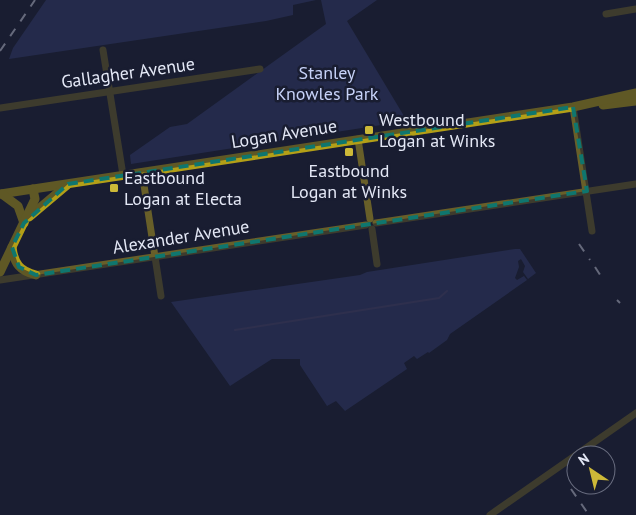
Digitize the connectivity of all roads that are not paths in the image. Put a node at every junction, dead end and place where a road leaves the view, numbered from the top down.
1 (636, 9) edge
2 (606, 14) dead end
3 (103, 50) dead end
4 (260, 70) dead end
5 (110, 90) junction
6 (636, 92) edge
7 (636, 101) edge
8 (573, 107) junction
9 (0, 108) edge
10 (358, 140) junction
11 (142, 172) junction
12 (124, 175) junction
13 (68, 184) junction
14 (636, 184) edge
15 (33, 189) junction
16 (587, 192) junction
17 (1, 194) edge
18 (24, 222) junction
19 (371, 224) junction
20 (592, 230) dead end
21 (12, 247) junction
22 (155, 255) junction
23 (377, 264) dead end
24 (0, 272) edge
25 (36, 275) junction
26 (0, 280) edge
27 (160, 296) dead end
28 (636, 413) edge
29 (490, 515) edge

1 - 2 street
3 - 5 street
4 - 5 street, Gallagher Avenue
5 - 9 street, Gallagher Avenue
5 - 12 street
6 - 8 main road, Logan Avenue
7 - 8 main road, Logan Avenue
8 - 10 main road, Logan Avenue
8 - 16 street
10 - 11 main road, Logan Avenue
10 - 19 street
11 - 12 main road, Logan Avenue
11 - 22 street
12 - 13 main road, Logan Avenue
13 - 15 main road, Logan Avenue
13 - 18 main road
14 - 16 street, Alexander Avenue
15 - 17 main road, Logan Avenue
15 - 18 main road
16 - 19 street, Alexander Avenue
16 - 20 street
17 - 18 main road
18 - 21 main road
19 - 22 street, Alexander Avenue
19 - 23 street
21 - 24 main road
21 - 25 main road
22 - 25 street, Alexander Avenue
22 - 27 street
25 - 26 street, Alexander Avenue
28 - 29 street

